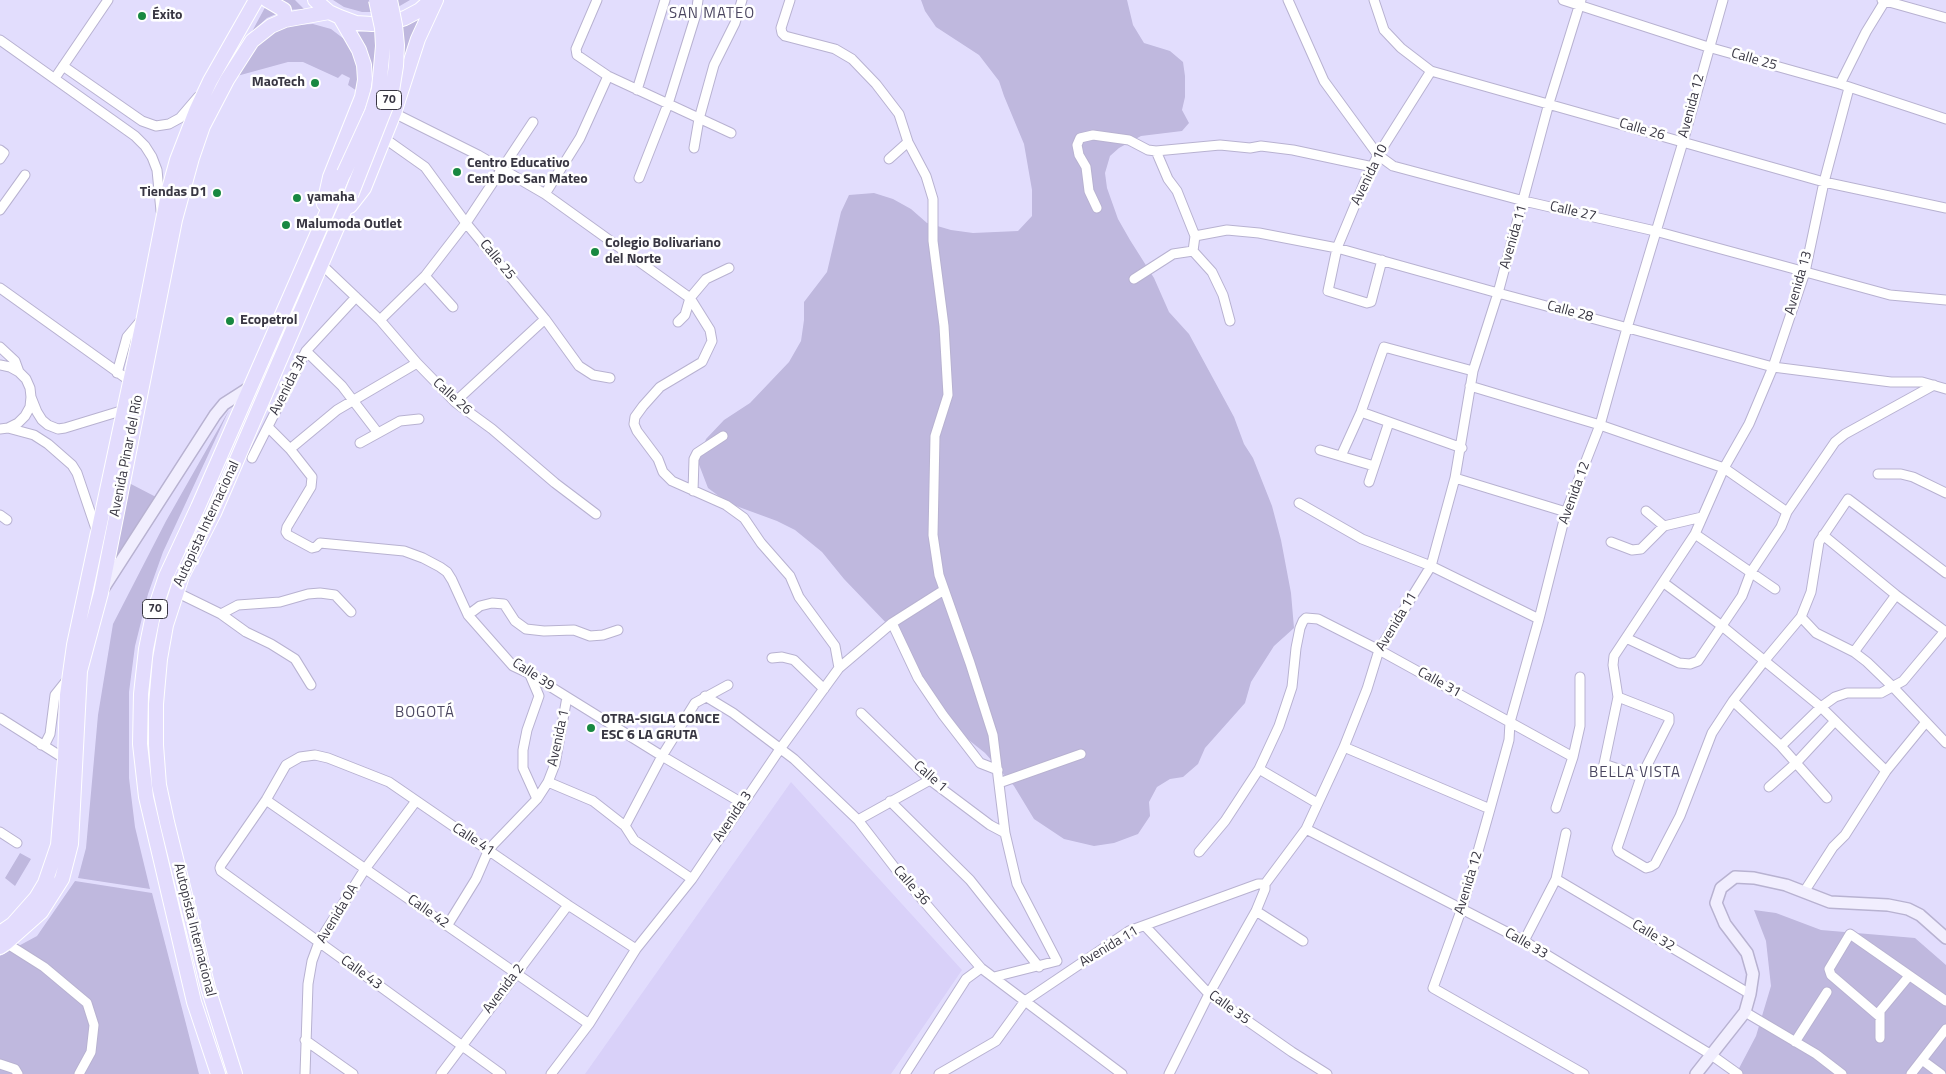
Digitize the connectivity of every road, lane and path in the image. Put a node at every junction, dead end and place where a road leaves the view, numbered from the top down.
1 (108, 0) edge
2 (256, 0) edge
3 (267, 0) edge
4 (315, 0) edge
5 (376, 0) edge
6 (390, 0) edge
7 (431, 0) edge
8 (436, 0) edge
9 (597, 0) edge
10 (665, 0) edge
11 (698, 0) edge
12 (742, 0) edge
13 (790, 0) edge
14 (1288, 0) edge
15 (1374, 0) edge
16 (1563, 0) edge
17 (1723, 0) edge
18 (1883, 0) edge
19 (1580, 2) edge
20 (335, 15) junction
21 (1946, 18) edge
22 (285, 20) junction
23 (0, 40) edge
24 (1708, 47) junction
25 (63, 66) junction
26 (1431, 70) junction
27 (608, 76) junction
28 (55, 78) junction
29 (82, 80) junction
30 (210, 81) junction
31 (1840, 84) junction
32 (1849, 88) junction
33 (637, 90) junction
34 (73, 91) junction
35 (1549, 103) junction
36 (668, 104) junction
37 (394, 113) junction
38 (699, 119) junction
39 (1946, 119) edge
40 (533, 122) dead end
41 (731, 132) dead end
42 (384, 138) junction
43 (908, 142) junction
44 (1683, 142) junction
45 (694, 148) dead end
46 (0, 150) edge
47 (1156, 151) junction
48 (1378, 155) junction
49 (0, 159) edge
50 (889, 159) dead end
51 (1373, 168) junction
52 (502, 170) junction
53 (25, 175) dead end
54 (639, 178) dead end
55 (1824, 182) junction
56 (546, 194) junction
57 (1524, 200) junction
58 (1097, 208) dead end
59 (1946, 208) edge
60 (0, 210) edge
61 (343, 215) junction
62 (162, 221) junction
63 (466, 223) junction
64 (1655, 231) junction
65 (318, 232) junction
66 (1195, 236) junction
67 (1337, 248) junction
68 (1193, 252) junction
69 (1382, 260) junction
70 (321, 264) junction
71 (729, 268) dead end
72 (1805, 272) junction
73 (425, 276) junction
74 (1134, 280) dead end
75 (0, 288) edge
76 (1498, 293) junction
77 (356, 297) junction
78 (690, 298) junction
79 (1946, 300) edge
80 (454, 307) dead end
81 (144, 317) junction
82 (545, 319) junction
83 (380, 320) junction
84 (1230, 321) dead end
85 (678, 322) dead end
86 (1626, 328) junction
87 (0, 347) edge
88 (306, 351) junction
89 (417, 363) junction
90 (0, 365) edge
91 (1773, 367) junction
92 (1473, 370) junction
93 (19, 372) junction
94 (117, 373) junction
95 (610, 378) dead end
96 (130, 381) junction
97 (1934, 385) junction
98 (1470, 386) junction
99 (250, 388) junction
100 (1946, 389) edge
101 (31, 397) junction
102 (354, 400) junction
103 (455, 402) junction
104 (124, 410) junction
105 (1360, 412) junction
106 (419, 419) dead end
107 (1389, 422) junction
108 (1600, 426) junction
109 (268, 427) junction
110 (4, 428) edge
111 (378, 433) junction
112 (723, 436) dead end
113 (360, 443) dead end
114 (1462, 448) junction
115 (290, 449) junction
116 (1320, 450) dead end
117 (1340, 456) junction
118 (252, 458) dead end
119 (1374, 466) junction
120 (1724, 468) junction
121 (1878, 474) dead end
122 (1455, 478) junction
123 (1369, 482) dead end
124 (693, 491) junction
125 (1946, 493) edge
126 (1299, 503) dead end
127 (1646, 511) dead end
128 (1566, 512) junction
129 (1787, 512) junction
130 (596, 514) dead end
131 (1702, 517) junction
132 (1664, 526) junction
133 (98, 533) junction
134 (1695, 534) junction
135 (1823, 534) junction
136 (1611, 542) dead end
137 (1430, 566) junction
138 (1751, 572) junction
139 (1946, 573) edge
140 (1664, 583) junction
141 (1775, 589) dead end
142 (944, 590) junction
143 (176, 592) junction
144 (101, 593) junction
145 (1896, 595) junction
146 (350, 612) dead end
147 (221, 614) junction
148 (468, 615) junction
149 (1801, 617) junction
150 (1539, 619) junction
151 (892, 623) junction
152 (1722, 626) junction
153 (618, 630) dead end
154 (1946, 632) edge
155 (1626, 638) junction
156 (1379, 650) junction
157 (1854, 652) junction
158 (772, 658) dead end
159 (1765, 660) junction
160 (840, 668) junction
161 (530, 674) junction
162 (1580, 677) dead end
163 (69, 678) junction
164 (311, 685) dead end
165 (728, 685) dead end
166 (1893, 687) junction
167 (824, 690) junction
168 (705, 696) junction
169 (567, 697) junction
170 (1618, 697) junction
171 (1733, 701) junction
172 (1820, 707) junction
173 (861, 713) dead end
174 (0, 718) edge
175 (1510, 722) junction
176 (1834, 722) junction
177 (1926, 722) junction
178 (1945, 740) edge
179 (41, 745) junction
180 (1781, 746) junction
181 (1344, 747) junction
182 (780, 748) junction
183 (1081, 754) dead end
184 (662, 756) junction
185 (1573, 757) junction
186 (65, 759) junction
187 (1796, 763) junction
188 (1259, 768) junction
189 (998, 770) junction
190 (1886, 771) junction
191 (1641, 778) junction
192 (930, 780) junction
193 (548, 782) junction
194 (999, 782) junction
195 (1769, 787) dead end
196 (1827, 798) dead end
197 (537, 799) junction
198 (266, 800) junction
199 (890, 801) junction
200 (416, 802) junction
201 (742, 803) junction
202 (1317, 803) junction
203 (1556, 808) dead end
204 (1490, 809) junction
205 (858, 820) junction
206 (624, 826) junction
207 (1306, 830) junction
208 (0, 832) edge
209 (1005, 833) junction
210 (1566, 833) dead end
211 (17, 843) dead end
212 (489, 849) junction
213 (1199, 852) dead end
214 (365, 869) junction
215 (692, 878) junction
216 (1556, 879) junction
217 (1265, 884) junction
218 (1804, 892) junction
219 (568, 905) junction
220 (1462, 908) junction
221 (1256, 911) junction
222 (447, 926) junction
223 (1144, 926) junction
224 (1946, 938) edge
225 (2, 941) edge
226 (1303, 941) dead end
227 (1524, 941) junction
228 (319, 942) junction
229 (636, 949) junction
230 (1057, 961) junction
231 (1039, 967) junction
232 (981, 968) junction
233 (516, 973) junction
234 (1066, 973) junction
235 (1909, 976) junction
236 (994, 977) junction
237 (1827, 992) dead end
238 (1209, 994) junction
239 (1750, 994) junction
240 (1026, 1001) junction
241 (1946, 1002) edge
242 (1745, 1012) junction
243 (1880, 1017) junction
244 (589, 1024) junction
245 (1946, 1029) edge
246 (1880, 1038) dead end
247 (305, 1040) junction
248 (1795, 1042) junction
249 (462, 1045) junction
250 (1710, 1054) junction
251 (1922, 1060) junction
252 (0, 1064) edge
253 (18, 1074) edge
254 (79, 1074) edge
255 (218, 1074) edge
256 (235, 1074) edge
257 (305, 1074) edge
258 (353, 1074) edge
259 (441, 1074) edge
260 (501, 1074) edge
261 (552, 1074) edge
262 (905, 1074) edge
263 (939, 1074) edge
264 (1122, 1074) edge
265 (1168, 1074) edge
266 (1327, 1074) edge
267 (1584, 1074) edge
268 (1696, 1074) edge
269 (1738, 1074) edge
270 (1842, 1074) edge
271 (1911, 1074) edge
272 (1941, 1074) edge

1 - 25 street
2 - 30 main road, Avenida Pinar del Río
3 - 22 main road
4 - 20 main road
5 - 65 main road, Autopista Internacional / 70, bridge
6 - 61 main road, Autopista Internacional / 70, bridge
7 - 20 main road
8 - 37 main road
9 - 27 street
10 - 33 street
11 - 36 street
12 - 38 street
13 - 43 street
14 - 48 street, Calle 27
15 - 26 street, Calle 26
16 - 19 street, Calle 25
17 - 24 street, Avenida 12
18 - 21 street
18 - 31 street
19 - 24 street, Calle 25
19 - 35 street, Avenida 11
20 - 22 main road, Avenida Pinar del Río
20 - 65 main road, Autopista Internacional
22 - 144 main road, Avenida Pinar del Río
23 - 28 street
24 - 31 street, Calle 25
24 - 44 street, Avenida 12
25 - 28 street
25 - 29 street
26 - 35 street, Calle 26
26 - 48 street, Avenida 10
27 - 33 street
27 - 56 street
28 - 34 street
29 - 30 street
29 - 34 street
30 - 62 main road, Avenida Pinar del Río
31 - 32 street, Calle 25
32 - 39 street, Calle 25
32 - 55 street, Avenida 13
33 - 36 street
34 - 62 street
35 - 44 street, Calle 26
35 - 57 street, Avenida 11
36 - 38 street
36 - 54 street
37 - 42 main road
37 - 52 street
38 - 41 street
38 - 45 street
40 - 52 street
42 - 61 main road
42 - 63 street, Calle 25
43 - 50 street
43 - 142 street
44 - 55 street, Calle 26
44 - 64 street, Avenida 12
46 - 49 street
47 - 51 street
47 - 58 street
47 - 66 street
48 - 51 street, Avenida 10
48 - 57 street, Calle 27
51 - 67 street, Avenida 10
52 - 56 street
52 - 63 street
53 - 60 street
55 - 59 street, Calle 26
55 - 72 street, Avenida 13
56 - 78 street
57 - 64 street, Calle 27
57 - 76 street, Avenida 11
61 - 70 main road, Autopista Internacional / 70
62 - 81 main road, Avenida Pinar del Río
63 - 73 street
63 - 82 street, Calle 25
64 - 72 street, Calle 27
64 - 86 street, Avenida 12
65 - 99 main road, Autopista Internacional / 70
66 - 67 street, Calle 28
66 - 68 street
67 - 69 street, Calle 28
67 - 69 street, Avenida 10
68 - 74 street
68 - 84 street
69 - 76 street, Calle 28
70 - 77 street, Calle 26
70 - 143 main road, Autopista Internacional / 70
71 - 78 street
72 - 79 street, Calle 27
72 - 91 street, Avenida 13
73 - 80 street
73 - 83 street
75 - 94 street
76 - 86 street, Calle 28
76 - 92 street, Avenida 11
77 - 83 street, Calle 26
77 - 88 street, Avenida 3A
78 - 85 street
78 - 124 street
81 - 94 street
81 - 96 main road, Avenida Pinar del Río
82 - 95 street, Calle 25
82 - 103 street
83 - 89 street, Calle 26
86 - 91 street, Calle 28
86 - 108 street, Avenida 12
87 - 93 street
88 - 102 street
88 - 109 street, Avenida 3A
89 - 102 street
89 - 103 street, Calle 26
90 - 93 street
91 - 97 street, Calle 28
91 - 120 street, Avenida 13
92 - 98 street, Avenida 11
92 - 105 street
93 - 101 street
94 - 96 street
96 - 104 main road, Avenida Pinar del Río
97 - 100 street, Calle 28
97 - 129 street
98 - 108 street
98 - 114 street, Avenida 11
99 - 144 street
99 - 255 main road, Autopista Internacional / 70
101 - 104 street
101 - 110 street
102 - 111 street
102 - 115 street
103 - 130 street, Calle 26
104 - 133 main road, Avenida Pinar del Río
105 - 107 street
105 - 117 street
106 - 111 street
107 - 114 street
107 - 119 street
108 - 120 street
108 - 128 street, Avenida 12
109 - 115 street
109 - 118 street, Avenida 3A
110 - 133 street
111 - 113 street
112 - 124 street
114 - 122 street, Avenida 11
115 - 148 street, Calle 39
116 - 117 street
117 - 119 street
119 - 123 street
120 - 129 street
120 - 131 street, Avenida 13
121 - 125 street
122 - 128 street
122 - 137 street, Avenida 11
124 - 160 street
126 - 137 street
127 - 132 street
128 - 150 street, Avenida 12
129 - 138 street
131 - 132 street
131 - 134 street, Avenida 13
132 - 136 street
133 - 163 main road, Avenida Pinar del Río
134 - 138 street
134 - 140 street, Avenida 13
135 - 139 street
135 - 145 street
135 - 149 street
137 - 150 street
137 - 156 street, Avenida 11
138 - 141 street
138 - 152 street
140 - 152 street
140 - 155 street, Avenida 13
142 - 151 street, Avenida 3
142 - 189 street
143 - 147 street
143 - 256 main road, Autopista Internacional / 70
144 - 225 main road, Avenida Pinar del Río
145 - 154 street
145 - 157 street
146 - 147 street
147 - 164 street
148 - 153 street
148 - 161 street, Calle 39
149 - 157 street
149 - 159 street
150 - 175 street, Avenida 12
151 - 160 street, Avenida 3
151 - 189 street
152 - 155 street
152 - 159 street
154 - 166 street
155 - 170 street, Avenida 13
156 - 175 street, Calle 31
156 - 181 street, Avenida 11
156 - 188 street, Calle 31
157 - 166 street
158 - 167 street
159 - 171 street
159 - 172 street
160 - 167 street, Avenida 3
161 - 169 street, Calle 39
161 - 197 street
162 - 185 street
163 - 179 street
163 - 186 main road, Avenida Pinar del Río
165 - 168 street
166 - 172 street
166 - 177 street
167 - 182 street, Avenida 3
168 - 182 street, Calle 36
168 - 184 street
169 - 184 street, Calle 39
169 - 193 street, Avenida 1
170 - 191 street
170 - 191 street
171 - 180 street
171 - 191 street
172 - 176 street
172 - 180 street
173 - 192 street, Calle 1
174 - 179 street
175 - 185 street, Calle 31
175 - 204 street, Avenida 12
176 - 187 street
176 - 190 street
177 - 178 street
177 - 190 street
179 - 186 street
180 - 187 street
181 - 202 street, Avenida 11
181 - 204 street
182 - 201 street, Avenida 3
182 - 205 street, Calle 36
183 - 194 street
184 - 201 street, Calle 39
184 - 206 street
185 - 203 street
186 - 225 main road, Avenida Pinar del Río
187 - 195 street
187 - 196 street
188 - 202 street
188 - 213 street
189 - 194 street
190 - 218 street
192 - 199 street
192 - 209 street, Calle 1
193 - 197 street, Avenida 1
193 - 206 street
194 - 209 street
197 - 212 street, Avenida 1
198 - 200 street, Calle 41
198 - 214 street, Calle 42
198 - 228 street, Calle 43
199 - 205 street
199 - 231 street
200 - 212 street, Calle 41
200 - 214 street, Avenida 0A
201 - 215 street, Avenida 3
202 - 207 street, Avenida 11
204 - 220 street, Avenida 12
205 - 232 street, Calle 36
206 - 215 street
207 - 217 street, Avenida 11
207 - 220 street, Calle 33
208 - 211 street
209 - 230 street
210 - 216 street
212 - 219 street, Calle 41
212 - 222 street, Avenida 1
214 - 222 street, Calle 42
214 - 228 street, Avenida 0A
215 - 229 street, Avenida 3
216 - 227 street
216 - 239 street, Calle 32
217 - 221 street
217 - 223 street, Avenida 11
218 - 224 street
218 - 239 street
219 - 229 street, Calle 41
219 - 233 street, Avenida 2
220 - 227 street, Calle 33
220 - 267 street, Avenida 12
221 - 226 street
221 - 238 street
222 - 233 street, Calle 42
223 - 234 street, Avenida 11
223 - 238 street, Calle 35
225 - 254 street
227 - 250 street, Calle 33
228 - 247 street, Avenida 0A
228 - 249 street, Calle 43
229 - 244 street, Avenida 3
230 - 231 street
230 - 234 street
231 - 236 street
232 - 236 street, Calle 36
232 - 262 street
233 - 244 street, Calle 42
233 - 249 street, Avenida 2
234 - 240 street, Avenida 11
235 - 241 street
235 - 243 street
235 - 243 street
236 - 240 street, Calle 36
237 - 248 street
238 - 265 street
238 - 266 street, Calle 35
239 - 242 street
240 - 263 street, Avenida 11
240 - 264 street, Calle 36
242 - 248 street
242 - 250 street
243 - 246 street
244 - 261 street, Avenida 3
245 - 251 street
247 - 257 street, Avenida 0A
247 - 258 street
248 - 270 street
249 - 259 street, Avenida 2
249 - 260 street, Calle 43
250 - 268 street
250 - 269 street, Calle 33
251 - 271 street
251 - 272 street
252 - 253 street

